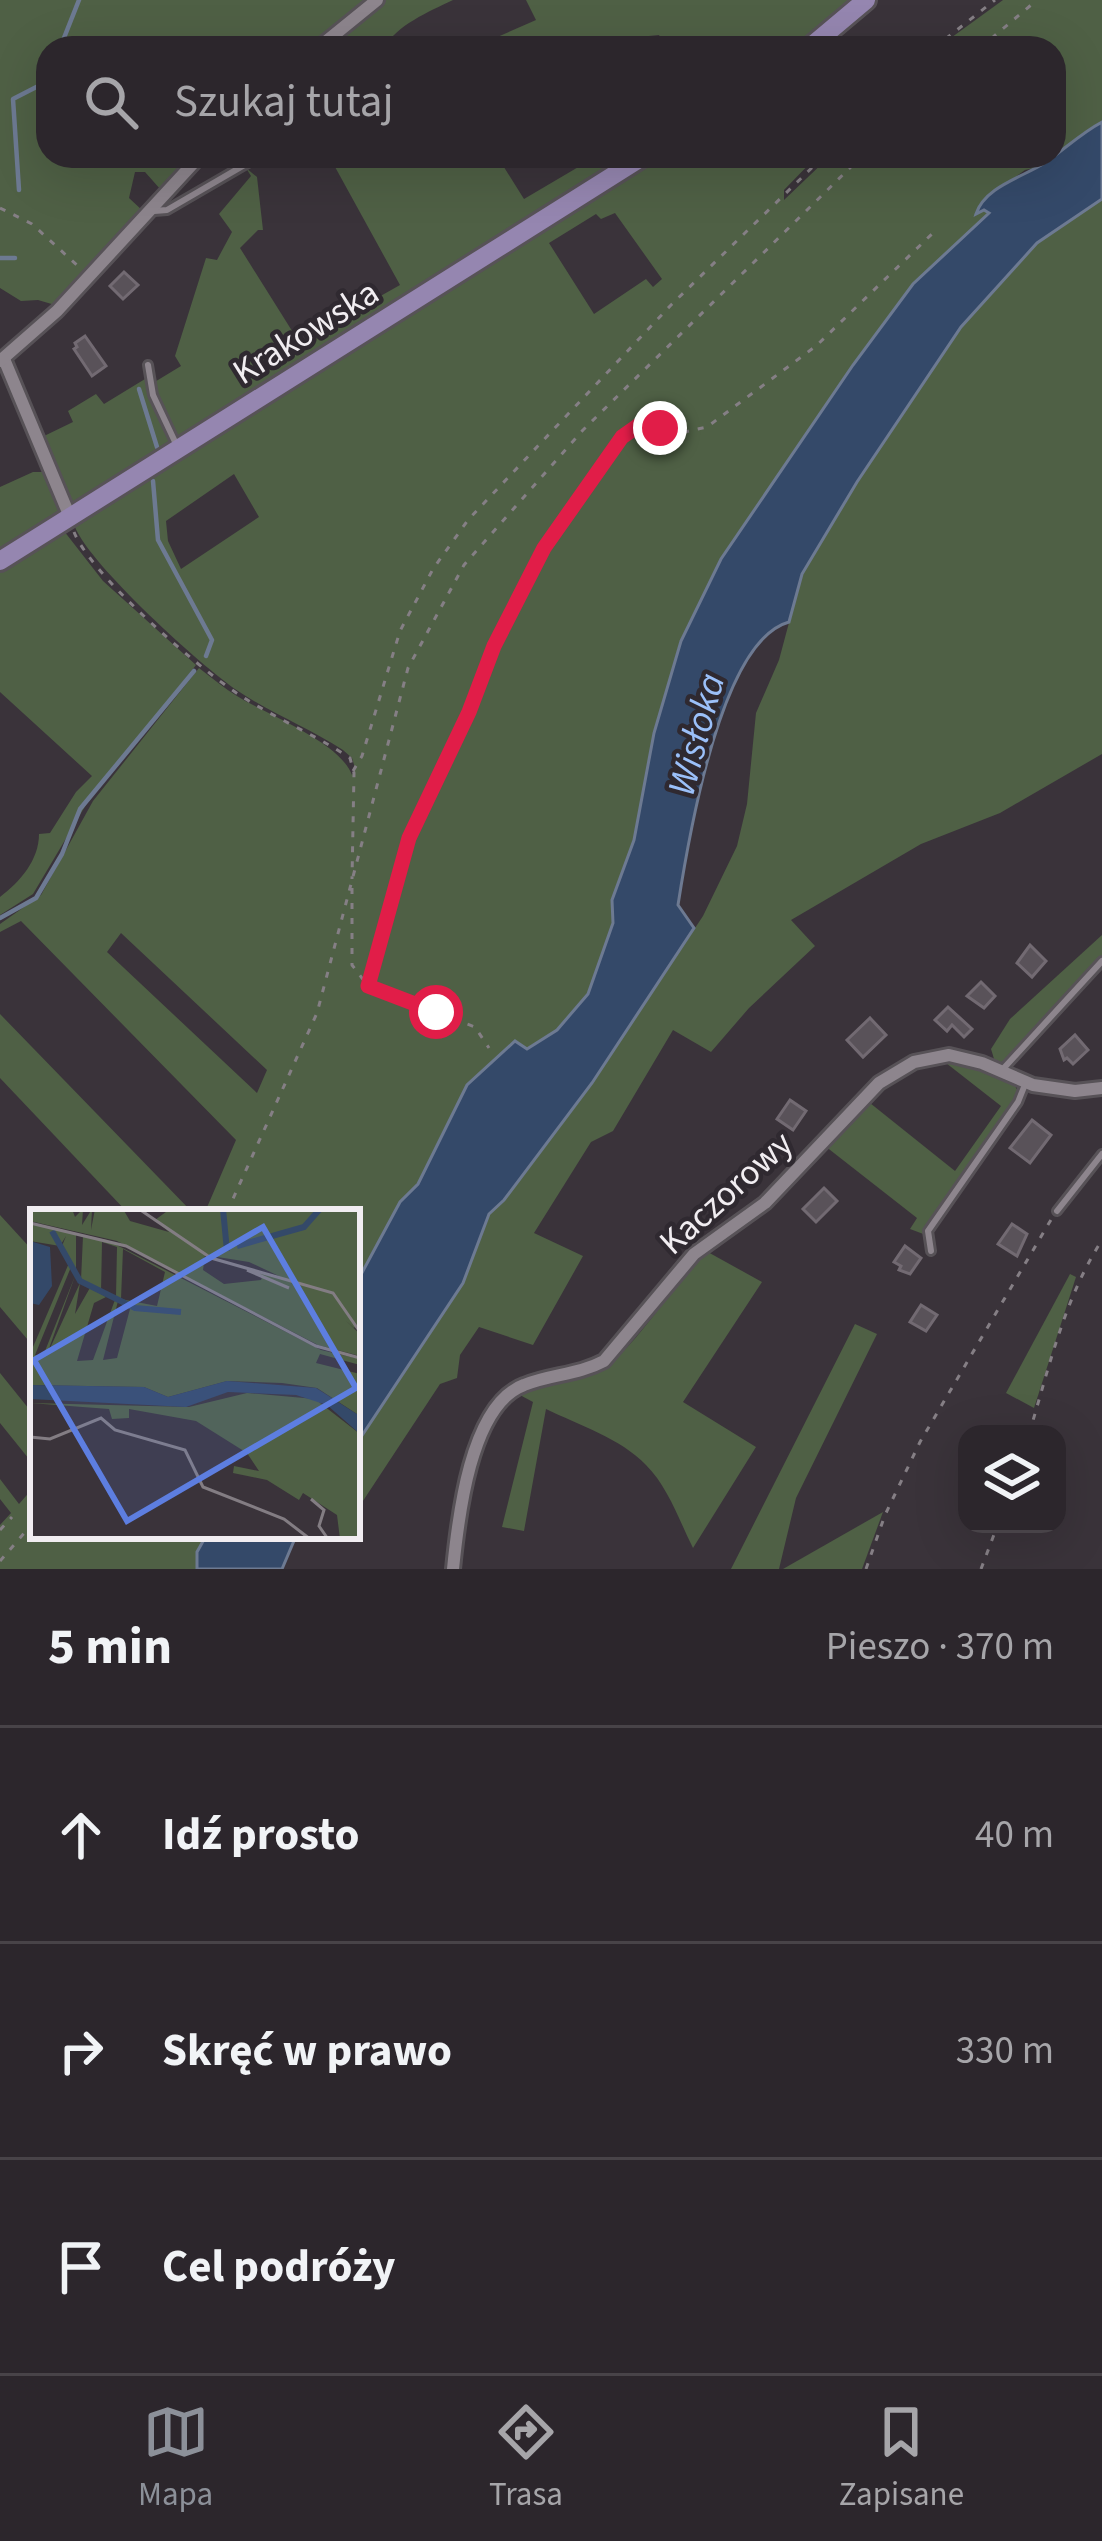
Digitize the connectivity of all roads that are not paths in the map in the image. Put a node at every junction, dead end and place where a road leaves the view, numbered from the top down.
1 (377, 0) edge
2 (866, 0) edge
3 (334, 36) edge
4 (823, 36) edge
5 (189, 168) edge
6 (239, 168) edge
7 (625, 168) edge
8 (152, 208) junction
9 (2, 360) edge
10 (148, 365) dead end
11 (178, 449) junction
12 (70, 517) junction
13 (0, 561) edge
14 (1102, 961) edge
15 (1001, 1072) junction
16 (1027, 1082) junction
17 (1102, 1088) edge
18 (1102, 1154) edge
19 (1057, 1211) road end
20 (931, 1252) dead end
21 (452, 1569) edge

1 - 3 street
2 - 4 main road
5 - 8 street
6 - 8 lane
7 - 11 main road, Krakowska
8 - 9 street
9 - 12 street
10 - 11 lane
11 - 12 main road, Krakowska
12 - 13 main road, Krakowska
14 - 15 lane
15 - 16 street, Kaczorowy
15 - 21 street, Kaczorowy
16 - 17 street, Kaczorowy
16 - 20 lane
18 - 19 lane

